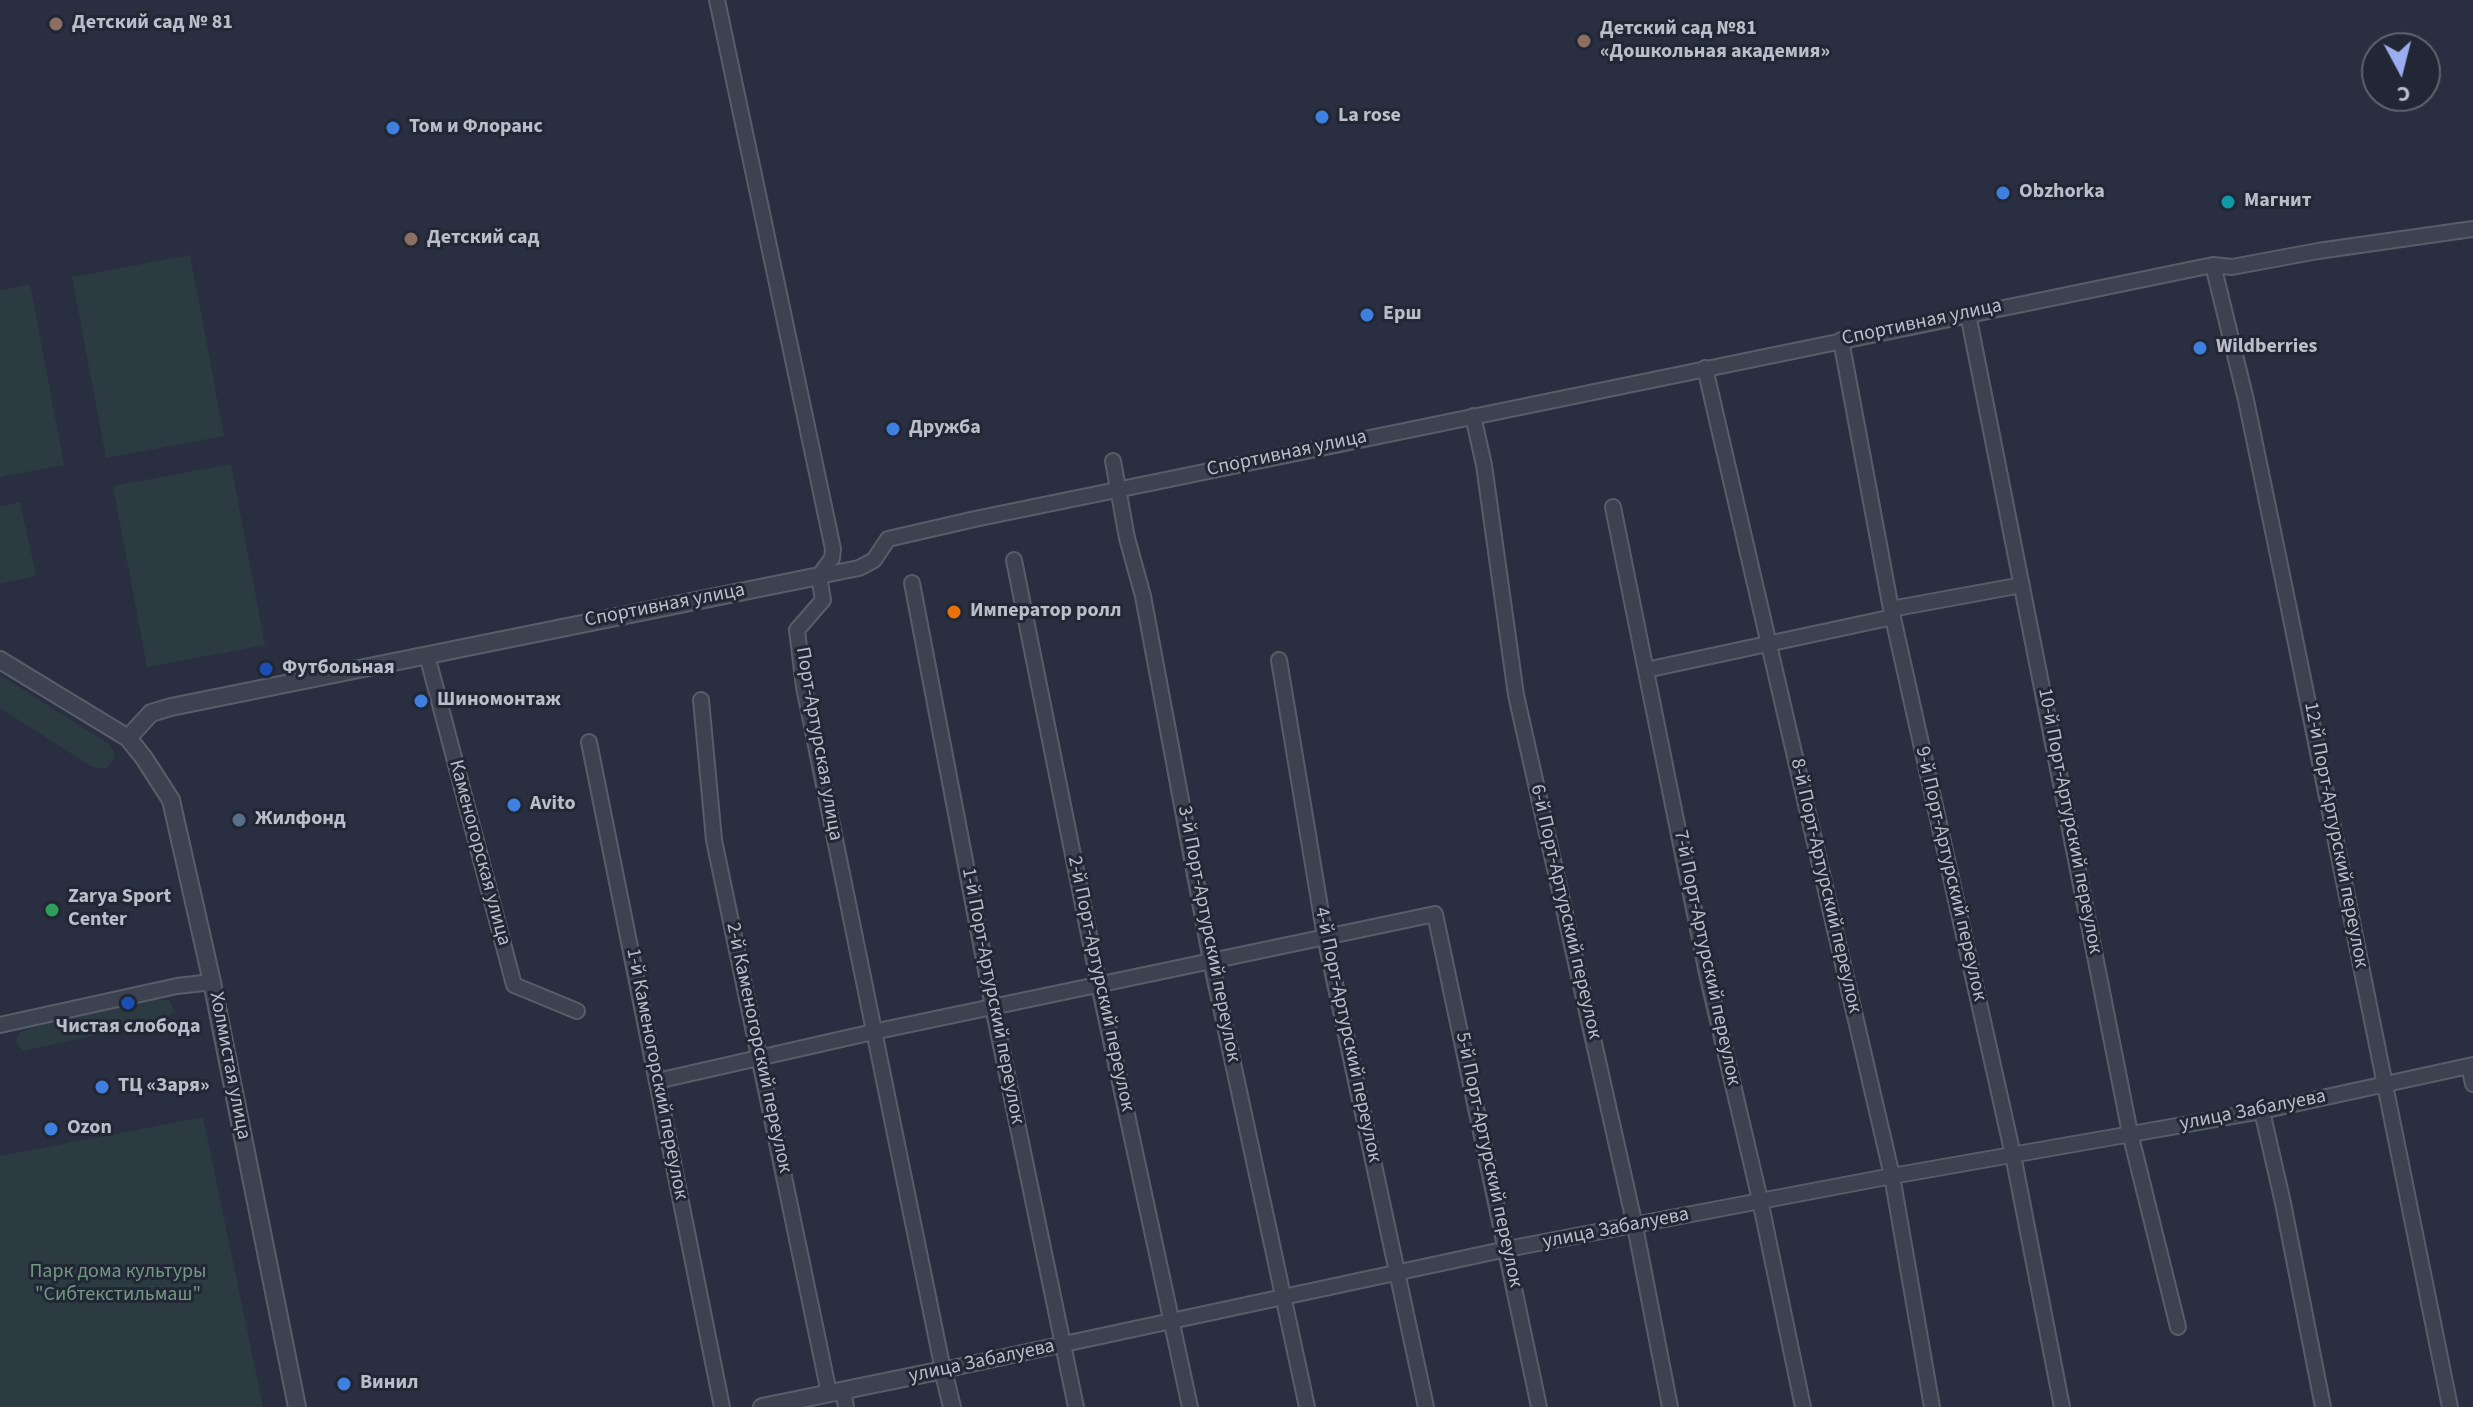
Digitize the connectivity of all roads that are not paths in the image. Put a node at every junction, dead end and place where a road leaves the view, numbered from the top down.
1 (717, 0) edge
2 (2473, 229) edge
3 (2213, 265) junction
4 (1968, 314) junction
5 (1841, 340) junction
6 (1705, 368) junction
7 (1473, 416) junction
8 (1113, 461) dead end
9 (1119, 489) junction
10 (1613, 507) dead end
11 (1014, 560) dead end
12 (819, 576) junction
13 (912, 583) dead end
14 (2022, 585) junction
15 (1892, 613) junction
16 (1769, 644) junction
17 (427, 655) junction
18 (0, 660) edge
19 (1279, 660) dead end
20 (1646, 670) junction
21 (701, 700) dead end
22 (128, 738) junction
23 (589, 742) dead end
24 (1325, 937) junction
25 (1211, 961) junction
26 (212, 982) junction
27 (1099, 985) junction
28 (993, 1007) junction
29 (577, 1011) dead end
30 (0, 1025) edge
31 (873, 1032) junction
32 (761, 1058) junction
33 (2471, 1065) edge
34 (657, 1081) junction
35 (2385, 1084) junction
36 (2473, 1084) edge
37 (2262, 1111) junction
38 (2130, 1133) junction
39 (2013, 1155) junction
40 (1892, 1176) junction
41 (1760, 1200) junction
42 (1635, 1226) junction
43 (1507, 1249) junction
44 (1397, 1273) junction
45 (1284, 1297) junction
46 (1172, 1321) junction
47 (2178, 1327) dead end
48 (1063, 1345) junction
49 (943, 1370) junction
50 (839, 1397) edge
51 (297, 1407) edge
52 (722, 1407) edge
53 (762, 1407) edge
54 (952, 1407) edge
55 (1076, 1407) edge
56 (1190, 1407) edge
57 (1307, 1407) edge
58 (1426, 1407) edge
59 (1539, 1407) edge
60 (1670, 1407) edge
61 (1803, 1407) edge
62 (1932, 1407) edge
63 (2062, 1407) edge
64 (2323, 1407) edge
65 (2450, 1407) edge

1 - 12 street, Порт-Артурская улица
2 - 3 street, Спортивная улица
3 - 4 street, Спортивная улица
3 - 35 street, 12-й Порт-Артурский переулок
4 - 5 street, Спортивная улица
4 - 14 street, 10-й Порт-Артурский переулок
5 - 6 street, Спортивная улица
5 - 15 street, 9-й Порт-Артурский переулок
6 - 7 street, Спортивная улица
6 - 16 street, 8-й Порт-Артурский переулок
7 - 9 street, Спортивная улица
7 - 42 street, 6-й Порт-Артурский переулок
8 - 9 street, 3-й Порт-Артурский переулок
9 - 12 street, Спортивная улица
9 - 25 street, 3-й Порт-Артурский переулок
10 - 20 street, 7-й Порт-Артурский переулок
11 - 27 street, 2-й Порт-Артурский переулок
12 - 17 street, Спортивная улица
12 - 31 street, Порт-Артурская улица
13 - 28 street, 1-й Порт-Артурский переулок
14 - 15 street
14 - 38 street, 10-й Порт-Артурский переулок
15 - 16 street
15 - 39 street, 9-й Порт-Артурский переулок
16 - 20 street
16 - 40 street, 8-й Порт-Артурский переулок
17 - 22 street, Спортивная улица
17 - 29 street, Каменогорская улица
18 - 22 street
19 - 24 street, 4-й Порт-Артурский переулок
20 - 41 street, 7-й Порт-Артурский переулок
21 - 32 street, 2-й Каменогорский переулок
22 - 26 street, Холмистая улица
23 - 34 street, 1-й Каменогорский переулок
24 - 25 street
24 - 43 street, 5-й Порт-Артурский переулок
24 - 44 street, 4-й Порт-Артурский переулок
25 - 27 street
25 - 45 street, 3-й Порт-Артурский переулок
26 - 30 street
26 - 51 street, Холмистая улица
27 - 28 street
27 - 46 street, 2-й Порт-Артурский переулок
28 - 31 street
28 - 48 street, 1-й Порт-Артурский переулок
31 - 32 street
31 - 49 street, Порт-Артурская улица
32 - 34 street
32 - 50 street, 2-й Каменогорский переулок
33 - 35 street, улица Забалуева
33 - 36 street
34 - 52 street, 1-й Каменогорский переулок
35 - 37 street, улица Забалуева
35 - 65 street, 12-й Порт-Артурский переулок
37 - 38 street, улица Забалуева
37 - 64 street
38 - 39 street, улица Забалуева
38 - 47 street, 10-й Порт-Артурский переулок
39 - 40 street, улица Забалуева
39 - 63 street, 9-й Порт-Артурский переулок
40 - 41 street, улица Забалуева
40 - 62 street, 8-й Порт-Артурский переулок
41 - 42 street, улица Забалуева
41 - 61 street, 7-й Порт-Артурский переулок
42 - 43 street, улица Забалуева
42 - 60 street, 6-й Порт-Артурский переулок
43 - 44 street, улица Забалуева
43 - 59 street, 5-й Порт-Артурский переулок
44 - 45 street, улица Забалуева
44 - 58 street, 4-й Порт-Артурский переулок
45 - 46 street, улица Забалуева
45 - 57 street, 3-й Порт-Артурский переулок
46 - 48 street, улица Забалуева
46 - 56 street, 2-й Порт-Артурский переулок
48 - 49 street, улица Забалуева
48 - 55 street, 1-й Порт-Артурский переулок
49 - 50 street, улица Забалуева
49 - 54 street, Порт-Артурская улица
50 - 53 street, улица Забалуева

